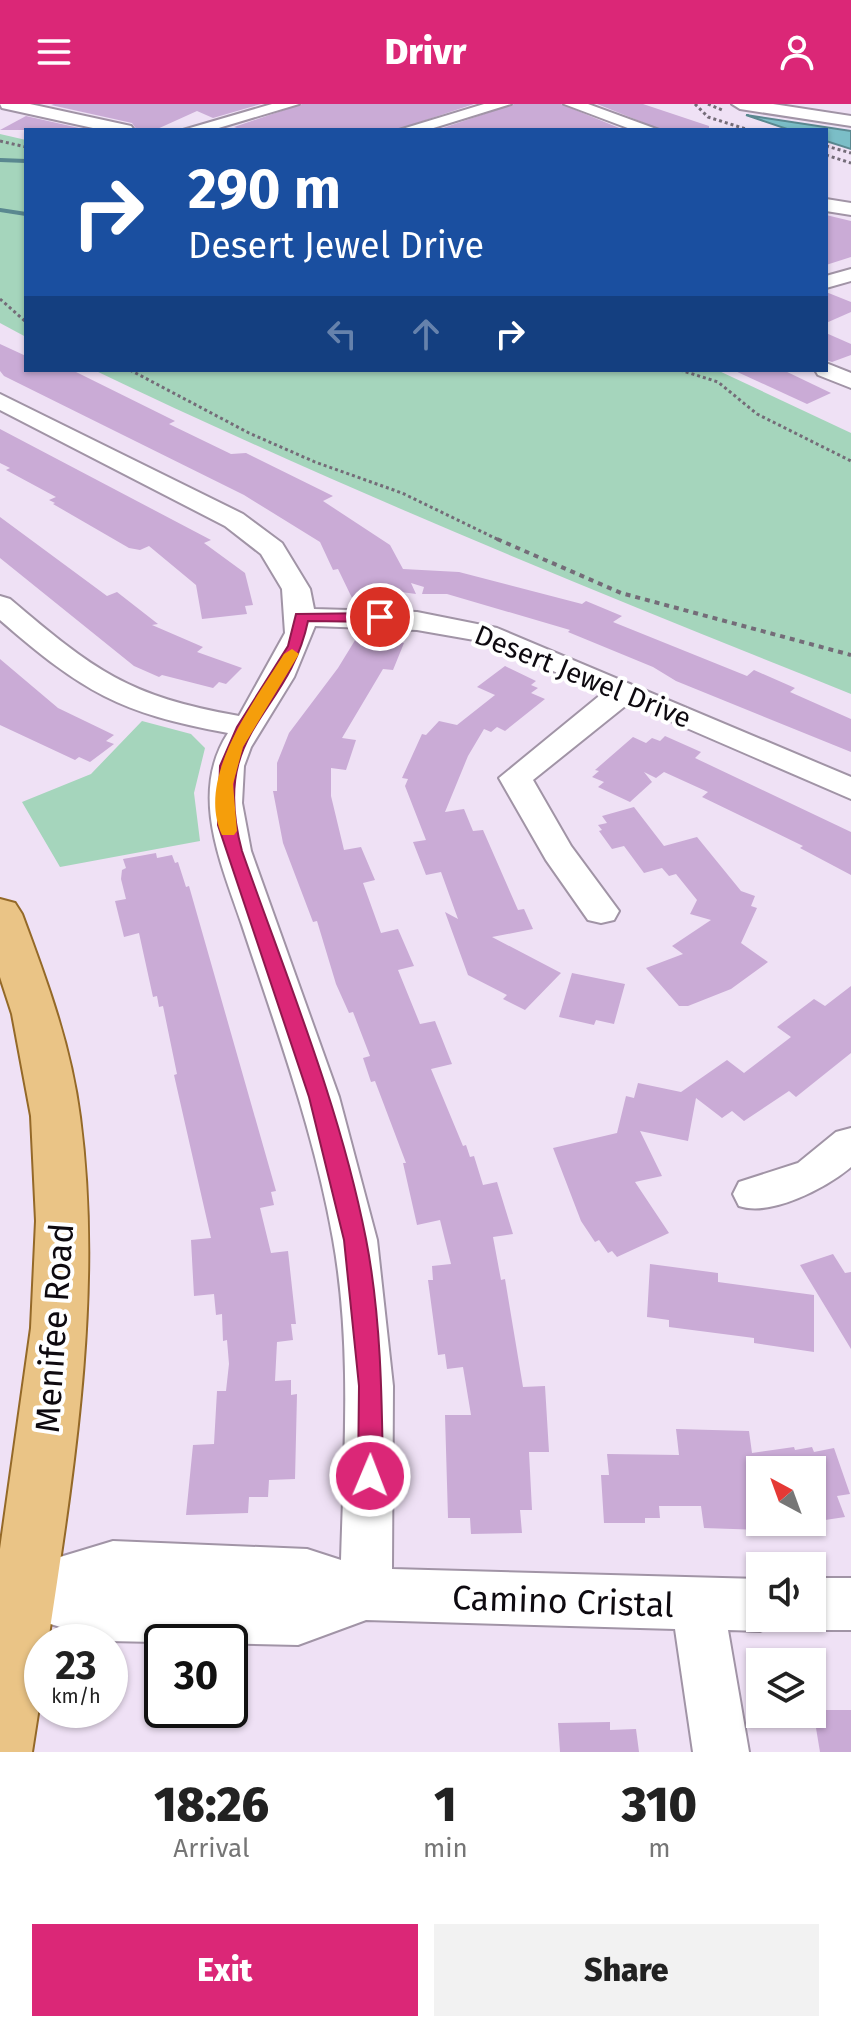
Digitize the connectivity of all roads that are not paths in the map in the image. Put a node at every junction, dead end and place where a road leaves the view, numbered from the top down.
1 (8, 104) edge
2 (291, 104) edge
3 (503, 104) edge
4 (572, 104) edge
5 (740, 104) edge
6 (851, 121) edge
7 (631, 123) junction
8 (116, 128) edge
9 (200, 128) edge
10 (415, 128) edge
11 (616, 128) edge
12 (645, 128) edge
13 (828, 205) edge
14 (851, 209) edge
15 (851, 275) edge
16 (828, 281) edge
17 (828, 371) edge
18 (851, 381) edge
19 (0, 401) edge
20 (0, 605) edge
21 (301, 617) junction
22 (626, 690) junction
23 (245, 727) junction
24 (851, 789) edge
25 (601, 911) dead end
26 (0, 914) edge
27 (851, 1144) edge
28 (754, 1194) dead end
29 (11, 1591) edge
30 (366, 1594) junction
31 (826, 1604) edge
32 (851, 1604) edge
33 (698, 1605) junction
34 (746, 1605) edge
35 (0, 1748) edge
36 (721, 1752) edge

1 - 8 street
2 - 9 street
3 - 10 street
4 - 7 street
5 - 6 street
7 - 11 street
7 - 12 street
13 - 14 street
15 - 16 street
17 - 18 street
19 - 21 street
20 - 23 street
21 - 22 street, Desert Jewel Drive
21 - 23 street
22 - 24 street, Desert Jewel Drive
22 - 25 street
23 - 30 street
26 - 29 main road, Menifee Road
27 - 28 street
29 - 30 street, Camino Cristal
29 - 35 main road, Menifee Road
30 - 33 street, Camino Cristal
31 - 32 street
33 - 34 street, Camino Cristal
33 - 36 street

